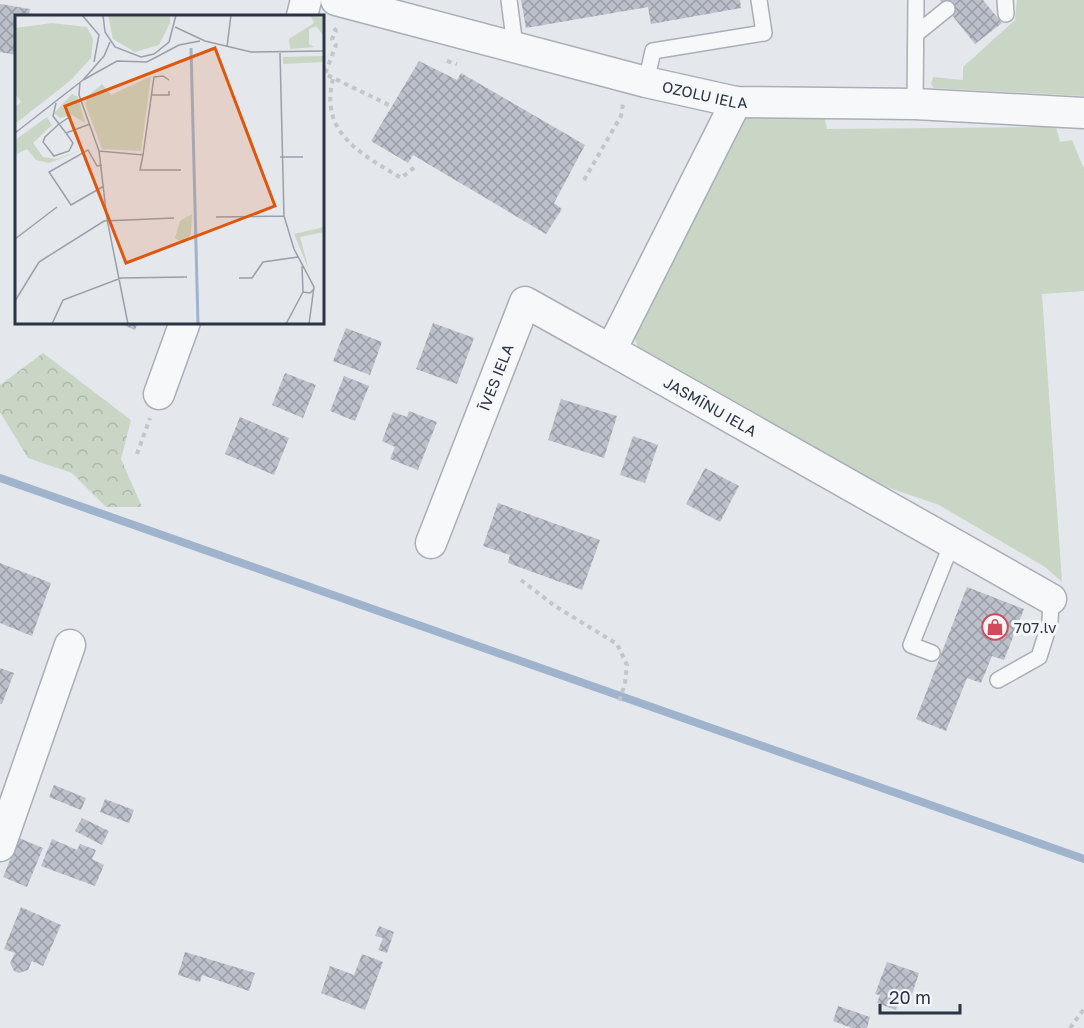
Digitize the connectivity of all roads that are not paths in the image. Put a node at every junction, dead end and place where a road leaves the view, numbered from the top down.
1 (306, 0) edge
2 (509, 0) edge
3 (759, 0) edge
4 (916, 0) edge
5 (947, 9) dead end
6 (322, 12) edge
7 (916, 34) junction
8 (514, 46) junction
9 (636, 88) junction
10 (736, 102) junction
11 (915, 104) junction
12 (1084, 112) edge
13 (184, 324) edge
14 (611, 350) junction
15 (159, 394) road end
16 (431, 543) dead end
17 (952, 543) junction
18 (1051, 599) joint
19 (70, 645) dead end
20 (932, 653) dead end
21 (998, 680) dead end
22 (0, 846) edge

1 - 6 street
2 - 8 lane
3 - 9 lane
4 - 7 lane
5 - 7 lane
6 - 8 street, OZOLU IELA
7 - 11 lane
8 - 9 street, OZOLU IELA
9 - 10 street, OZOLU IELA
10 - 11 street, OZOLU IELA
10 - 14 street
11 - 12 street, OZOLU IELA
13 - 15 street
14 - 16 street, ĪVES IELA
14 - 17 street, JASMĪNU IELA
17 - 18 street, JASMĪNU IELA
17 - 20 lane
18 - 21 lane
19 - 22 street

